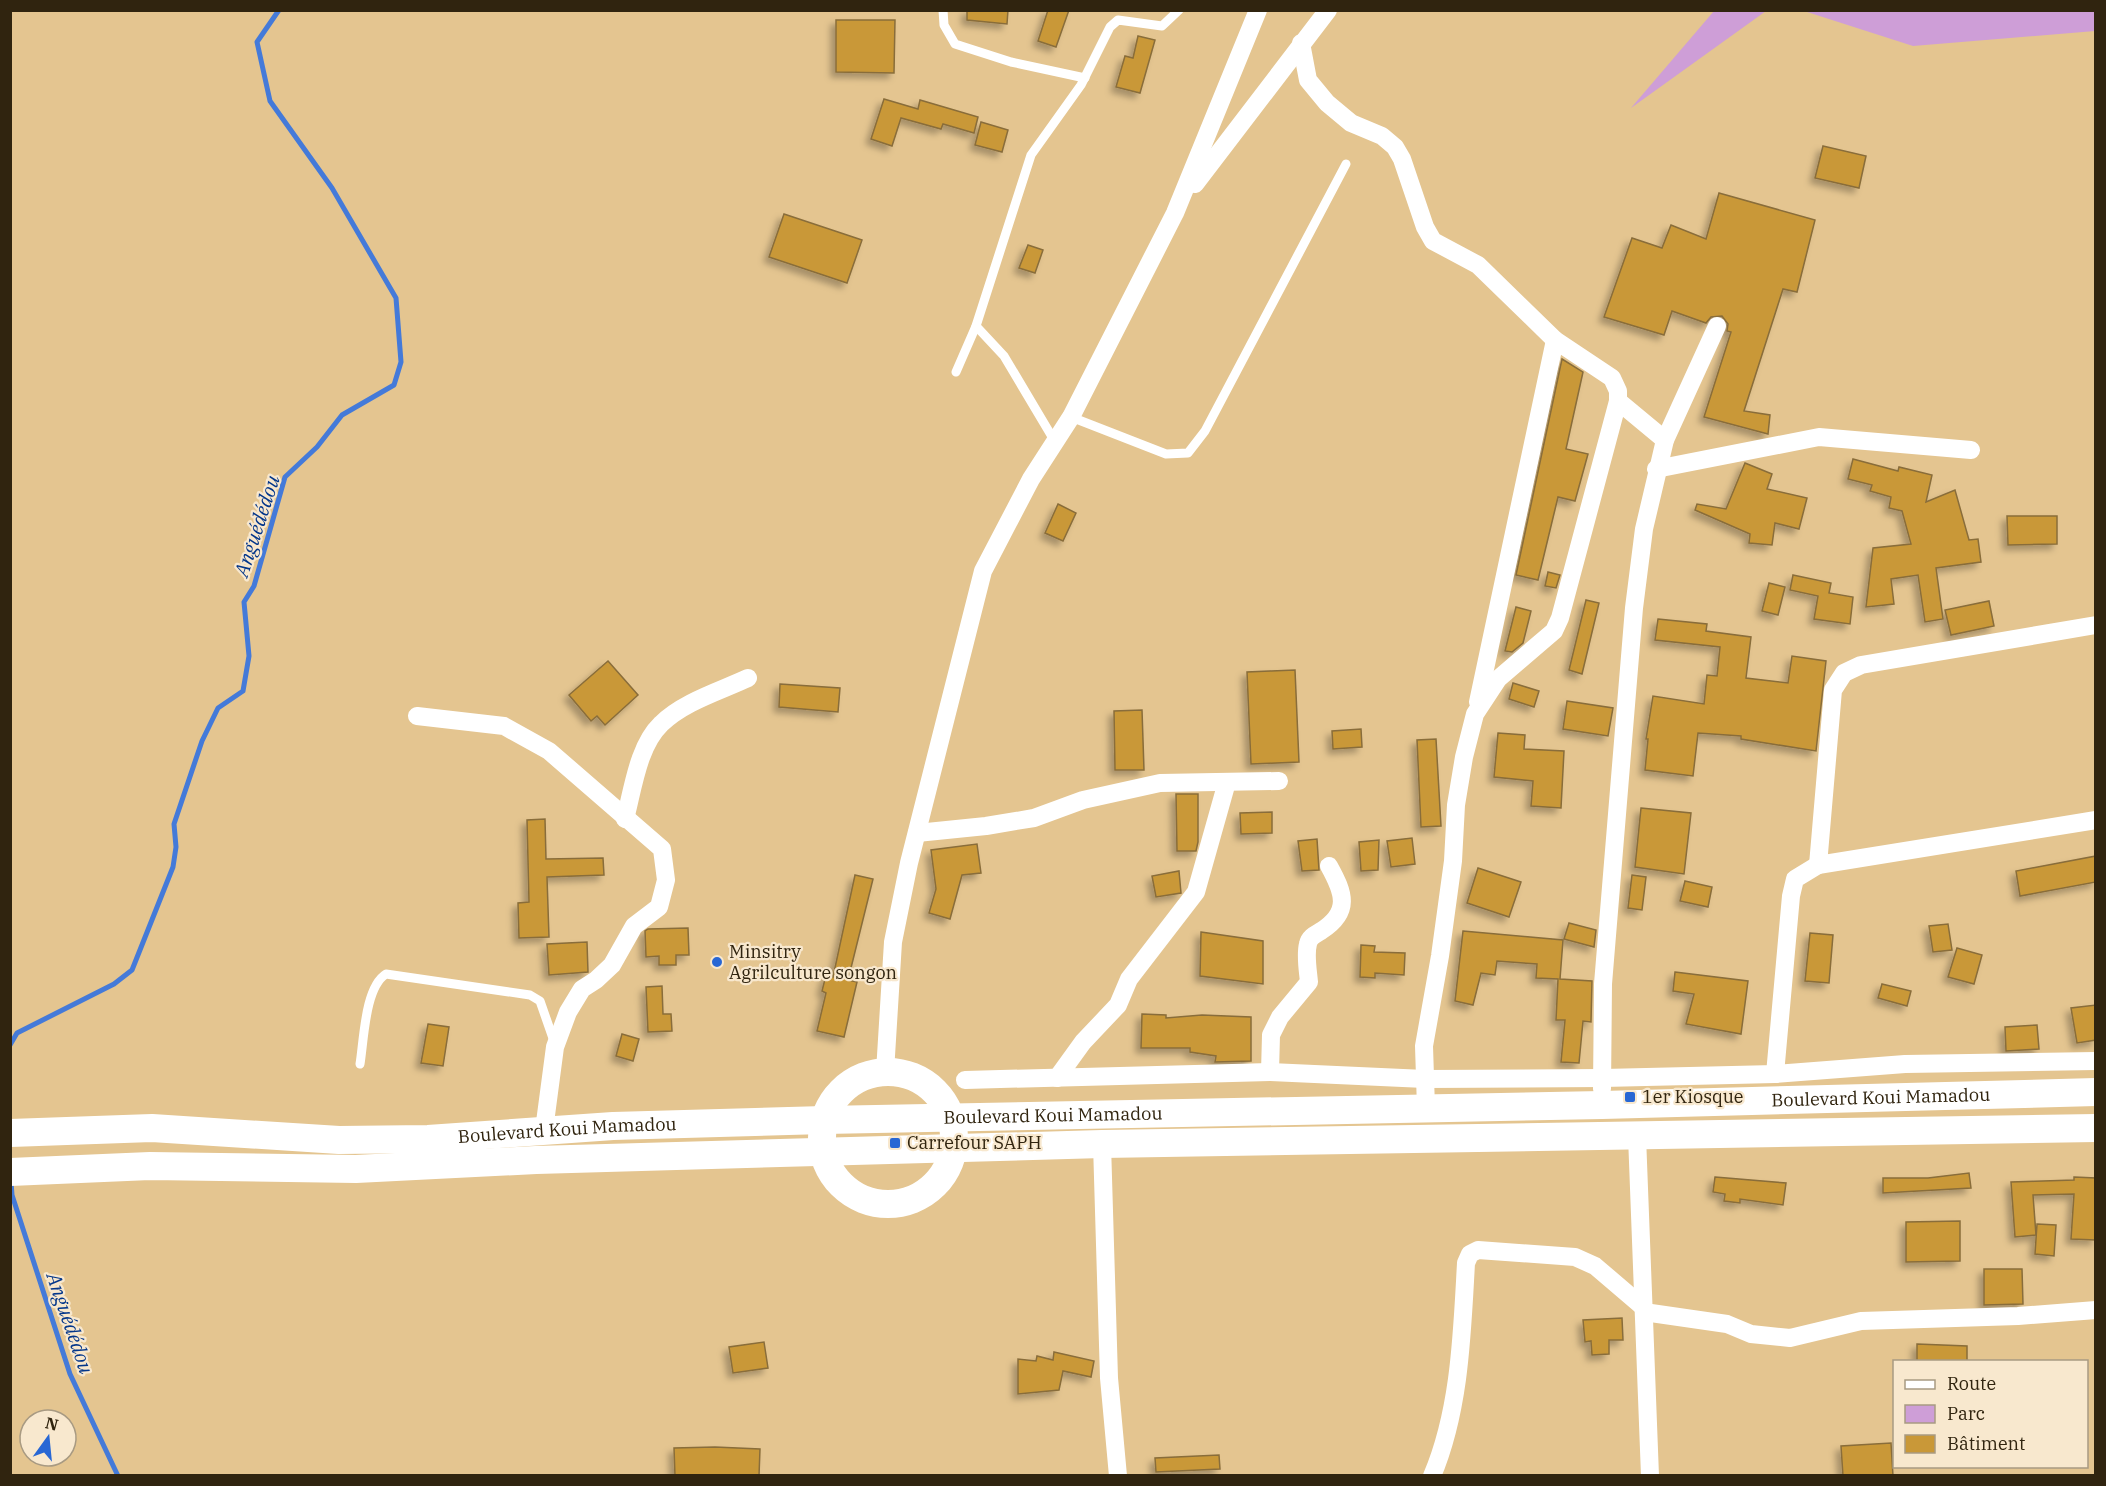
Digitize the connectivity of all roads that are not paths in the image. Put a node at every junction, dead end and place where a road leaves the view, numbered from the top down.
1 (943, 10) edge
2 (1179, 10) edge
3 (1258, 10) edge
4 (1328, 10) edge
5 (1301, 43) junction
6 (1085, 78) junction
7 (1346, 164) dead end
8 (1175, 213) junction
9 (976, 326) junction
10 (1718, 326) dead end
11 (1555, 340) junction
12 (957, 372) dead end
13 (1618, 401) junction
14 (1071, 417) junction
15 (1054, 440) junction
16 (1665, 440) junction
17 (1971, 450) dead end
18 (1656, 469) junction
19 (2096, 625) edge
20 (748, 678) dead end
21 (1475, 714) junction
22 (417, 716) dead end
23 (1279, 781) dead end
24 (1227, 782) junction
25 (625, 819) junction
26 (2096, 820) edge
27 (916, 832) junction
28 (1818, 865) junction
29 (1329, 866) dead end
30 (555, 1047) junction
31 (2096, 1062) edge
32 (360, 1064) dead end
33 (885, 1072) junction
34 (1270, 1072) junction
35 (1775, 1074) junction
36 (1057, 1078) junction
37 (1425, 1079) junction
38 (965, 1080) dead end
39 (1602, 1092) junction
40 (2096, 1092) edge
41 (1426, 1108) junction
42 (951, 1117) junction
43 (824, 1120) junction
44 (2096, 1128) edge
45 (544, 1130) junction
46 (21, 1133) edge
47 (1637, 1136) junction
48 (1102, 1144) junction
49 (953, 1150) junction
50 (823, 1152) junction
51 (22, 1172) edge
52 (1644, 1310) junction
53 (2096, 1310) edge
54 (1118, 1476) edge
55 (1432, 1476) edge
56 (1650, 1476) edge

1 - 6 lane
2 - 6 lane
3 - 8 street
4 - 5 street
5 - 8 street
5 - 11 street
6 - 9 lane
7 - 14 lane
8 - 14 street
9 - 12 lane
9 - 15 lane
10 - 16 street
11 - 13 street
11 - 21 street
13 - 16 street
13 - 21 street
14 - 15 street
15 - 27 street
16 - 18 street
17 - 18 street
18 - 39 street
19 - 28 street
20 - 25 street
21 - 37 street
22 - 25 street
23 - 24 street
24 - 27 street
24 - 36 street
25 - 30 street
26 - 28 street
27 - 33 street
28 - 35 street
29 - 34 street
30 - 32 lane
30 - 45 street
31 - 35 street
33 - 42 main road
33 - 43 main road
34 - 36 street
34 - 37 street
35 - 39 street
36 - 38 street
37 - 39 street
37 - 41 street
39 - 40 main road, Boulevard Koui Mamadou
39 - 41 main road, Boulevard Koui Mamadou
41 - 42 main road, Boulevard Koui Mamadou
42 - 43 main road, Boulevard Koui Mamadou
42 - 49 main road
43 - 45 main road, Boulevard Koui Mamadou
43 - 50 main road
44 - 47 main road, Boulevard Koui Mamadou
45 - 46 main road, Boulevard Koui Mamadou
47 - 48 main road, Boulevard Koui Mamadou
47 - 52 street
48 - 49 main road, Boulevard Koui Mamadou
48 - 54 street
49 - 50 main road, Boulevard Koui Mamadou
49 - 50 main road
50 - 51 main road, Boulevard Koui Mamadou
52 - 53 street
52 - 55 street
52 - 56 street

